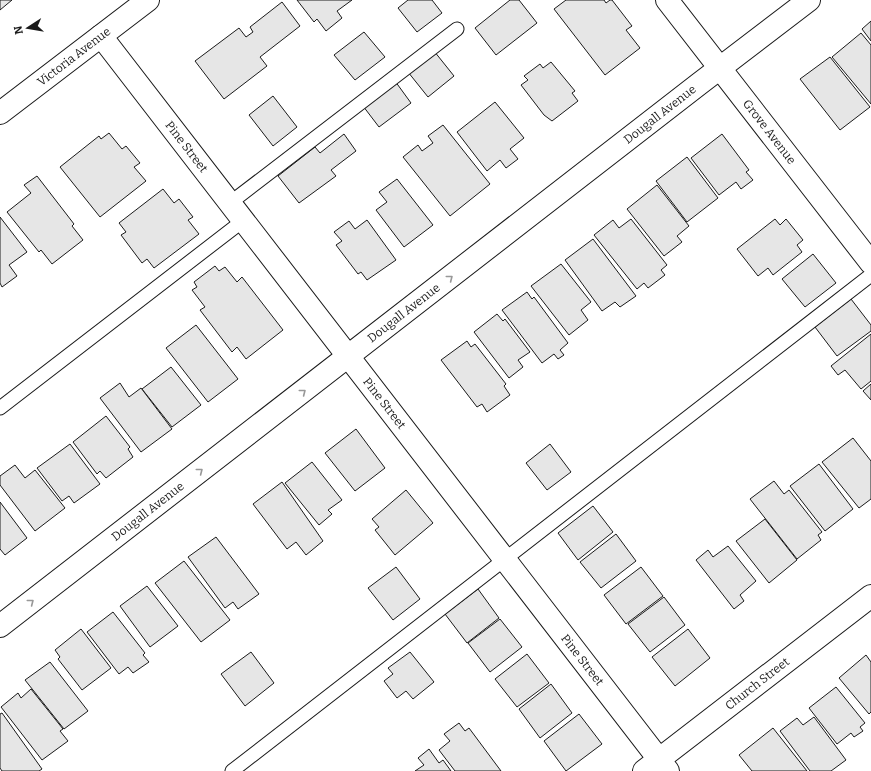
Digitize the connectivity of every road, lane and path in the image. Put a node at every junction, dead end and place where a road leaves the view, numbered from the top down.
1 (667, 0) edge
2 (809, 0) edge
3 (135, 4) edge
4 (457, 29) dead end
5 (101, 36) junction
6 (720, 68) junction
7 (0, 113) edge
8 (230, 203) junction
9 (244, 220) junction
10 (871, 263) edge
11 (871, 275) edge
12 (348, 356) junction
13 (0, 408) edge
14 (505, 559) junction
15 (871, 596) edge
16 (0, 626) edge
17 (657, 767) edge
18 (232, 771) edge

1 - 6 street, Grove Avenue
2 - 6 street, Dougall Avenue
3 - 5 street, Victoria Avenue
4 - 8 lane
5 - 7 street, Victoria Avenue
5 - 8 street, Pine Street
6 - 10 street, Grove Avenue
12 -> 6 street, Dougall Avenue
8 - 9 street, Pine Street
9 - 12 street, Pine Street
9 - 13 lane
11 - 14 lane
12 - 14 street, Pine Street
16 -> 12 street, Dougall Avenue
14 - 17 street, Pine Street
14 - 18 lane
15 - 17 street, Church Street

